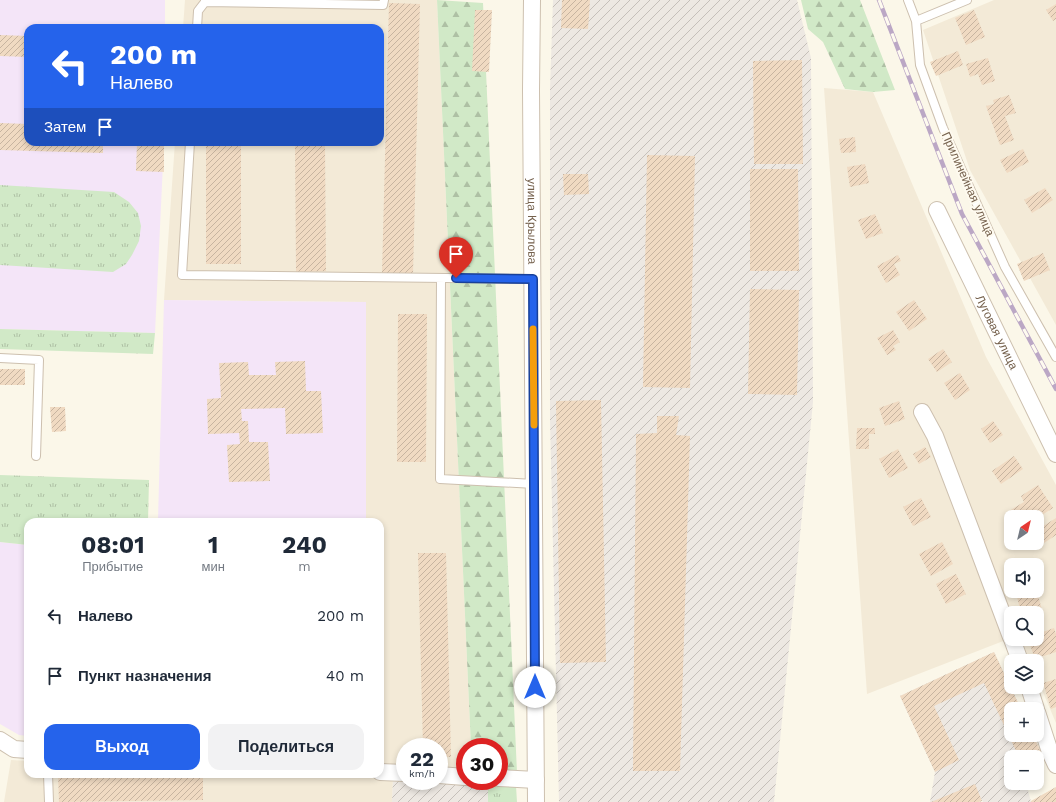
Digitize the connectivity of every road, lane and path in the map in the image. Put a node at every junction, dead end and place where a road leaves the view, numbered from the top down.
1 (384, 0) edge
2 (532, 0) edge
3 (908, 0) edge
4 (967, 0) edge
5 (205, 1) edge
6 (916, 21) junction
7 (197, 24) edge
8 (190, 146) edge
9 (937, 210) dead end
10 (441, 278) junction
11 (533, 279) junction
12 (1056, 357) edge
13 (0, 358) edge
14 (922, 412) dead end
15 (1056, 454) edge
16 (36, 456) dead end
17 (534, 484) junction
18 (1004, 619) edge
19 (1044, 733) edge
20 (0, 740) edge
21 (24, 750) edge
22 (1056, 765) edge
23 (384, 772) edge
24 (396, 773) edge
25 (48, 778) edge
26 (508, 778) edge
27 (536, 780) junction
28 (49, 802) edge
29 (536, 802) edge

1 - 5 lane
2 - 11 street, улица Крылова
3 - 6 lane, Прилинейная улица
4 - 6 lane
5 - 7 lane
6 - 12 lane, Прилинейная улица
8 - 10 lane
9 - 15 street, Луговая улица
10 - 11 lane
10 - 17 lane
11 - 17 street, улица Крылова
13 - 16 lane
14 - 18 street
17 - 27 street, улица Крылова
19 - 22 street
20 - 21 street
23 - 24 street
25 - 28 lane
26 - 27 street
27 - 29 street, улица Крылова

